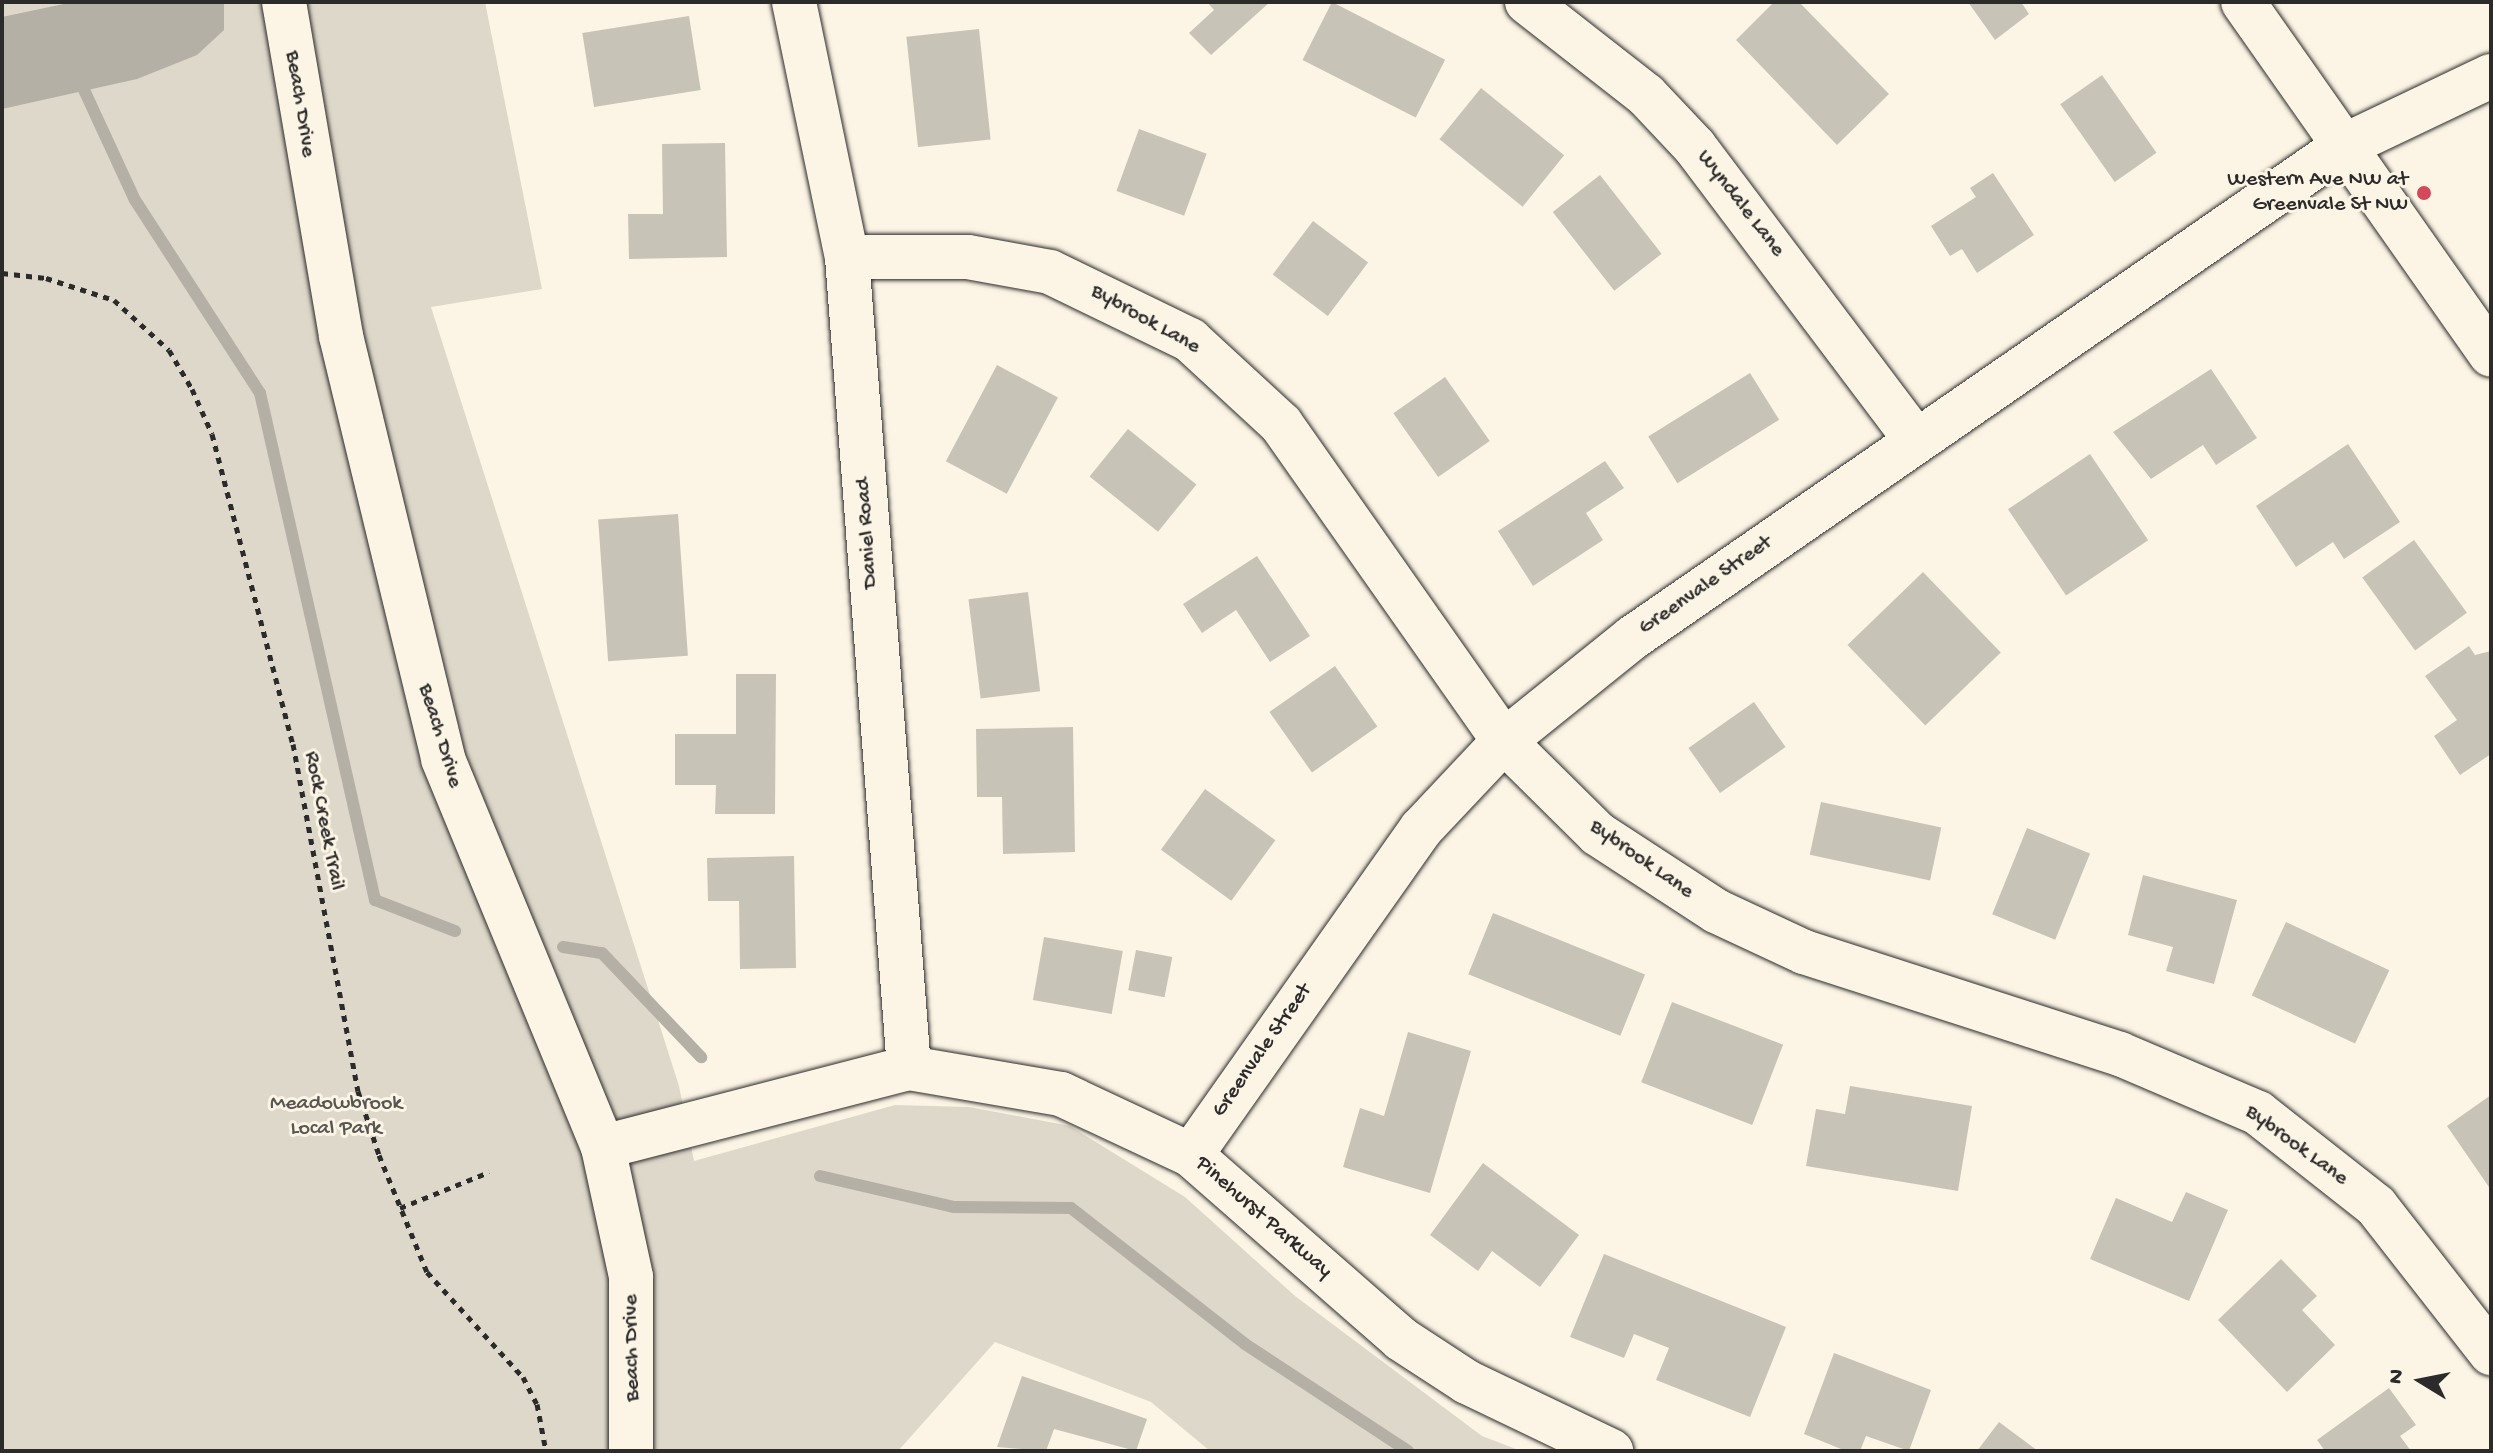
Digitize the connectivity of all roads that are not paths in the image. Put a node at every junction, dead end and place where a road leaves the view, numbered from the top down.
1 (284, 2) edge
2 (794, 2) edge
3 (1527, 2) edge
4 (2243, 2) edge
5 (2491, 76) edge
6 (2344, 146) junction
7 (847, 257) junction
8 (2491, 355) edge
9 (1916, 440) junction
10 (1504, 741) junction
11 (909, 1068) junction
12 (603, 1147) junction
13 (1191, 1155) junction
14 (2491, 1353) edge
15 (631, 1451) edge
16 (1611, 1451) edge

1 - 12 street, Beach Drive
2 - 7 street, Daniel Road
3 - 9 street, Wyndale Lane
4 - 6 street
5 - 6 street, Greenvale Street
6 - 8 street
6 - 9 street, Greenvale Street
7 - 10 street, Bybrook Lane
7 - 11 street, Daniel Road
9 - 10 street, Greenvale Street
10 - 13 street, Greenvale Street
10 - 14 street, Bybrook Lane
11 - 12 street, Pinehurst Parkway
11 - 13 street, Pinehurst Parkway
12 - 15 street, Beach Drive
13 - 16 street, Pinehurst Parkway

